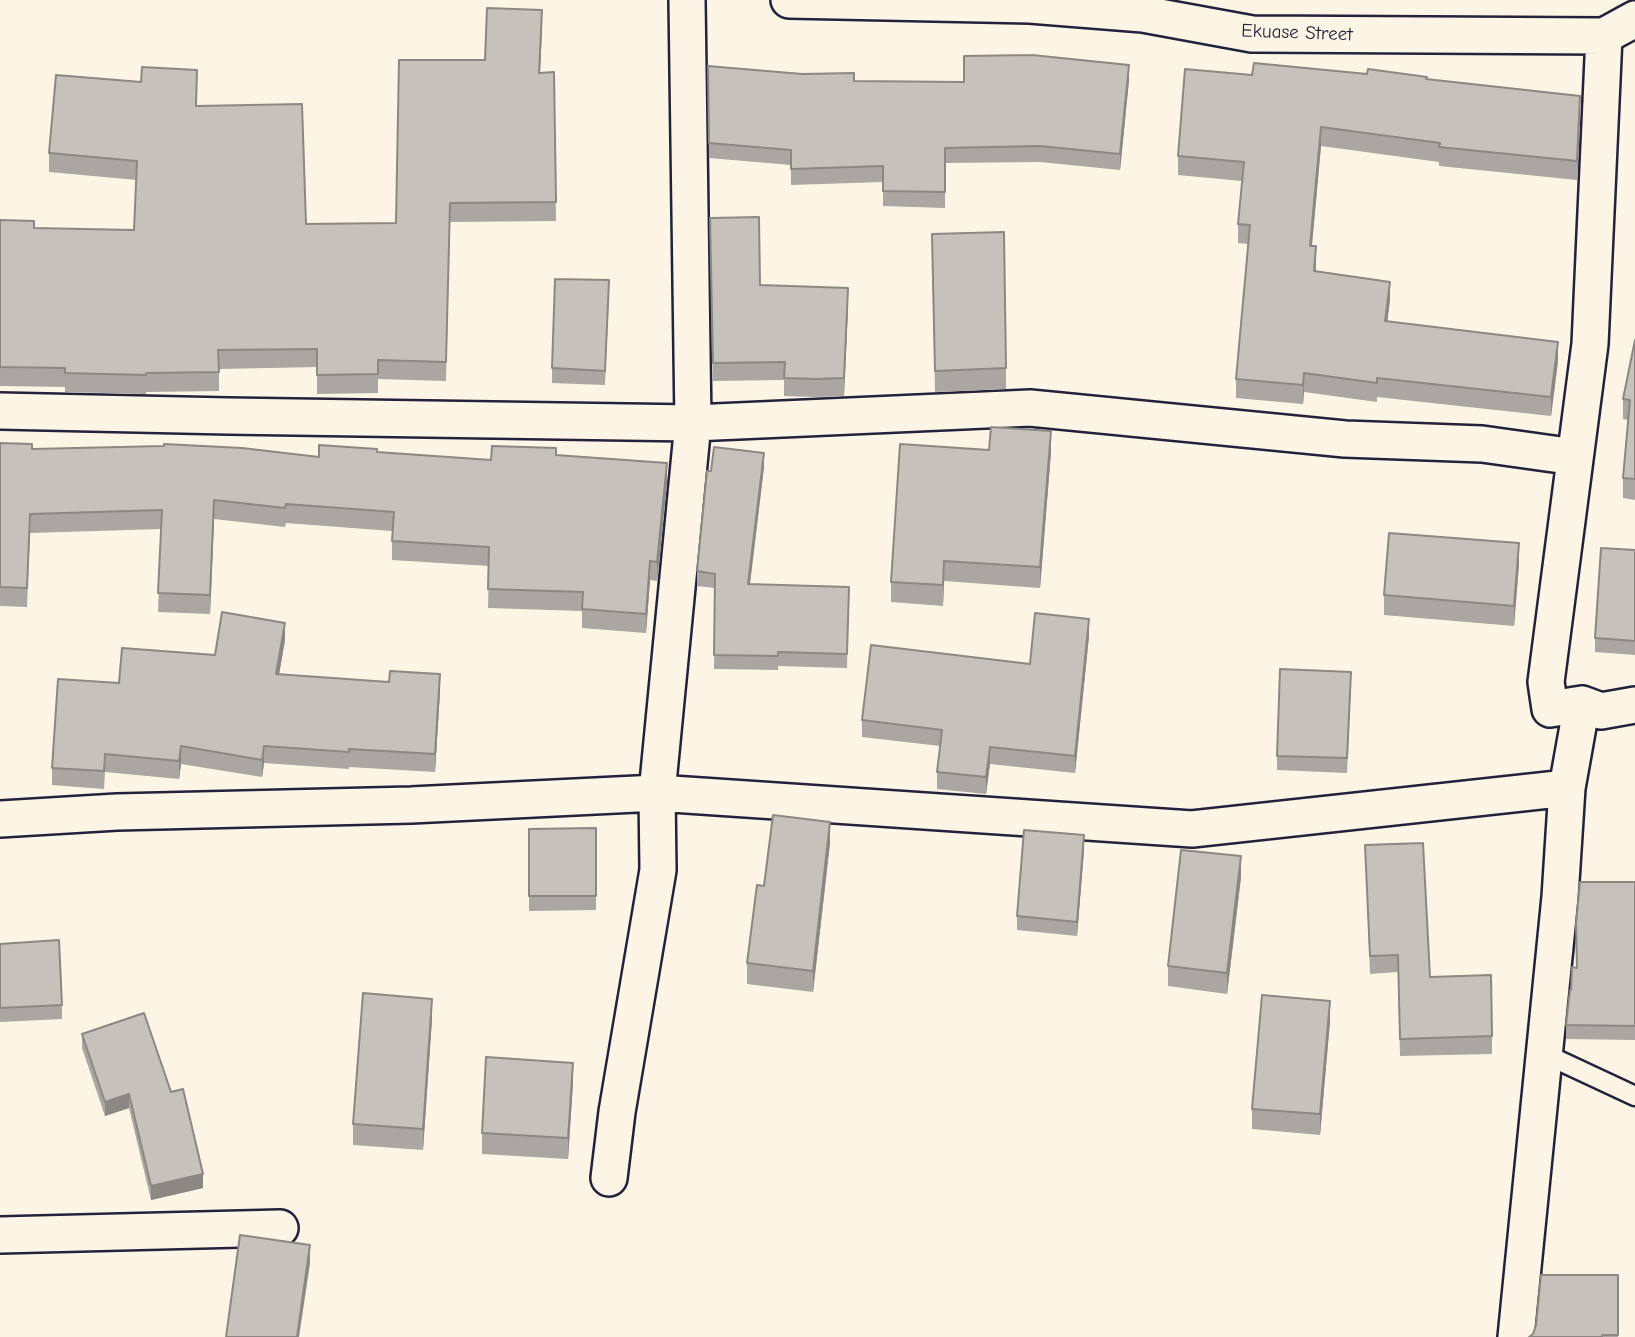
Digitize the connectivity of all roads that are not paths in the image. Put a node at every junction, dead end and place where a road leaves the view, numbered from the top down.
1 (687, 0) edge
2 (789, 0) edge
3 (1635, 19) edge
4 (1604, 36) junction
5 (0, 411) edge
6 (693, 423) junction
7 (1575, 457) junction
8 (1582, 704) junction
9 (1635, 705) edge
10 (1567, 788) junction
11 (657, 793) junction
12 (0, 818) edge
13 (1545, 1054) junction
14 (1635, 1096) edge
15 (609, 1178) dead end
16 (280, 1228) dead end
17 (0, 1235) edge
18 (1516, 1337) edge

1 - 6 street
2 - 4 street, Ekuase Street
3 - 4 street, Ekuase Street
4 - 7 street
5 - 6 street
6 - 7 street
6 - 11 street
7 - 8 street
8 - 9 street
8 - 10 street
10 - 11 street
10 - 13 street
11 - 12 street
11 - 15 street
13 - 14 lane
13 - 18 street
16 - 17 street

